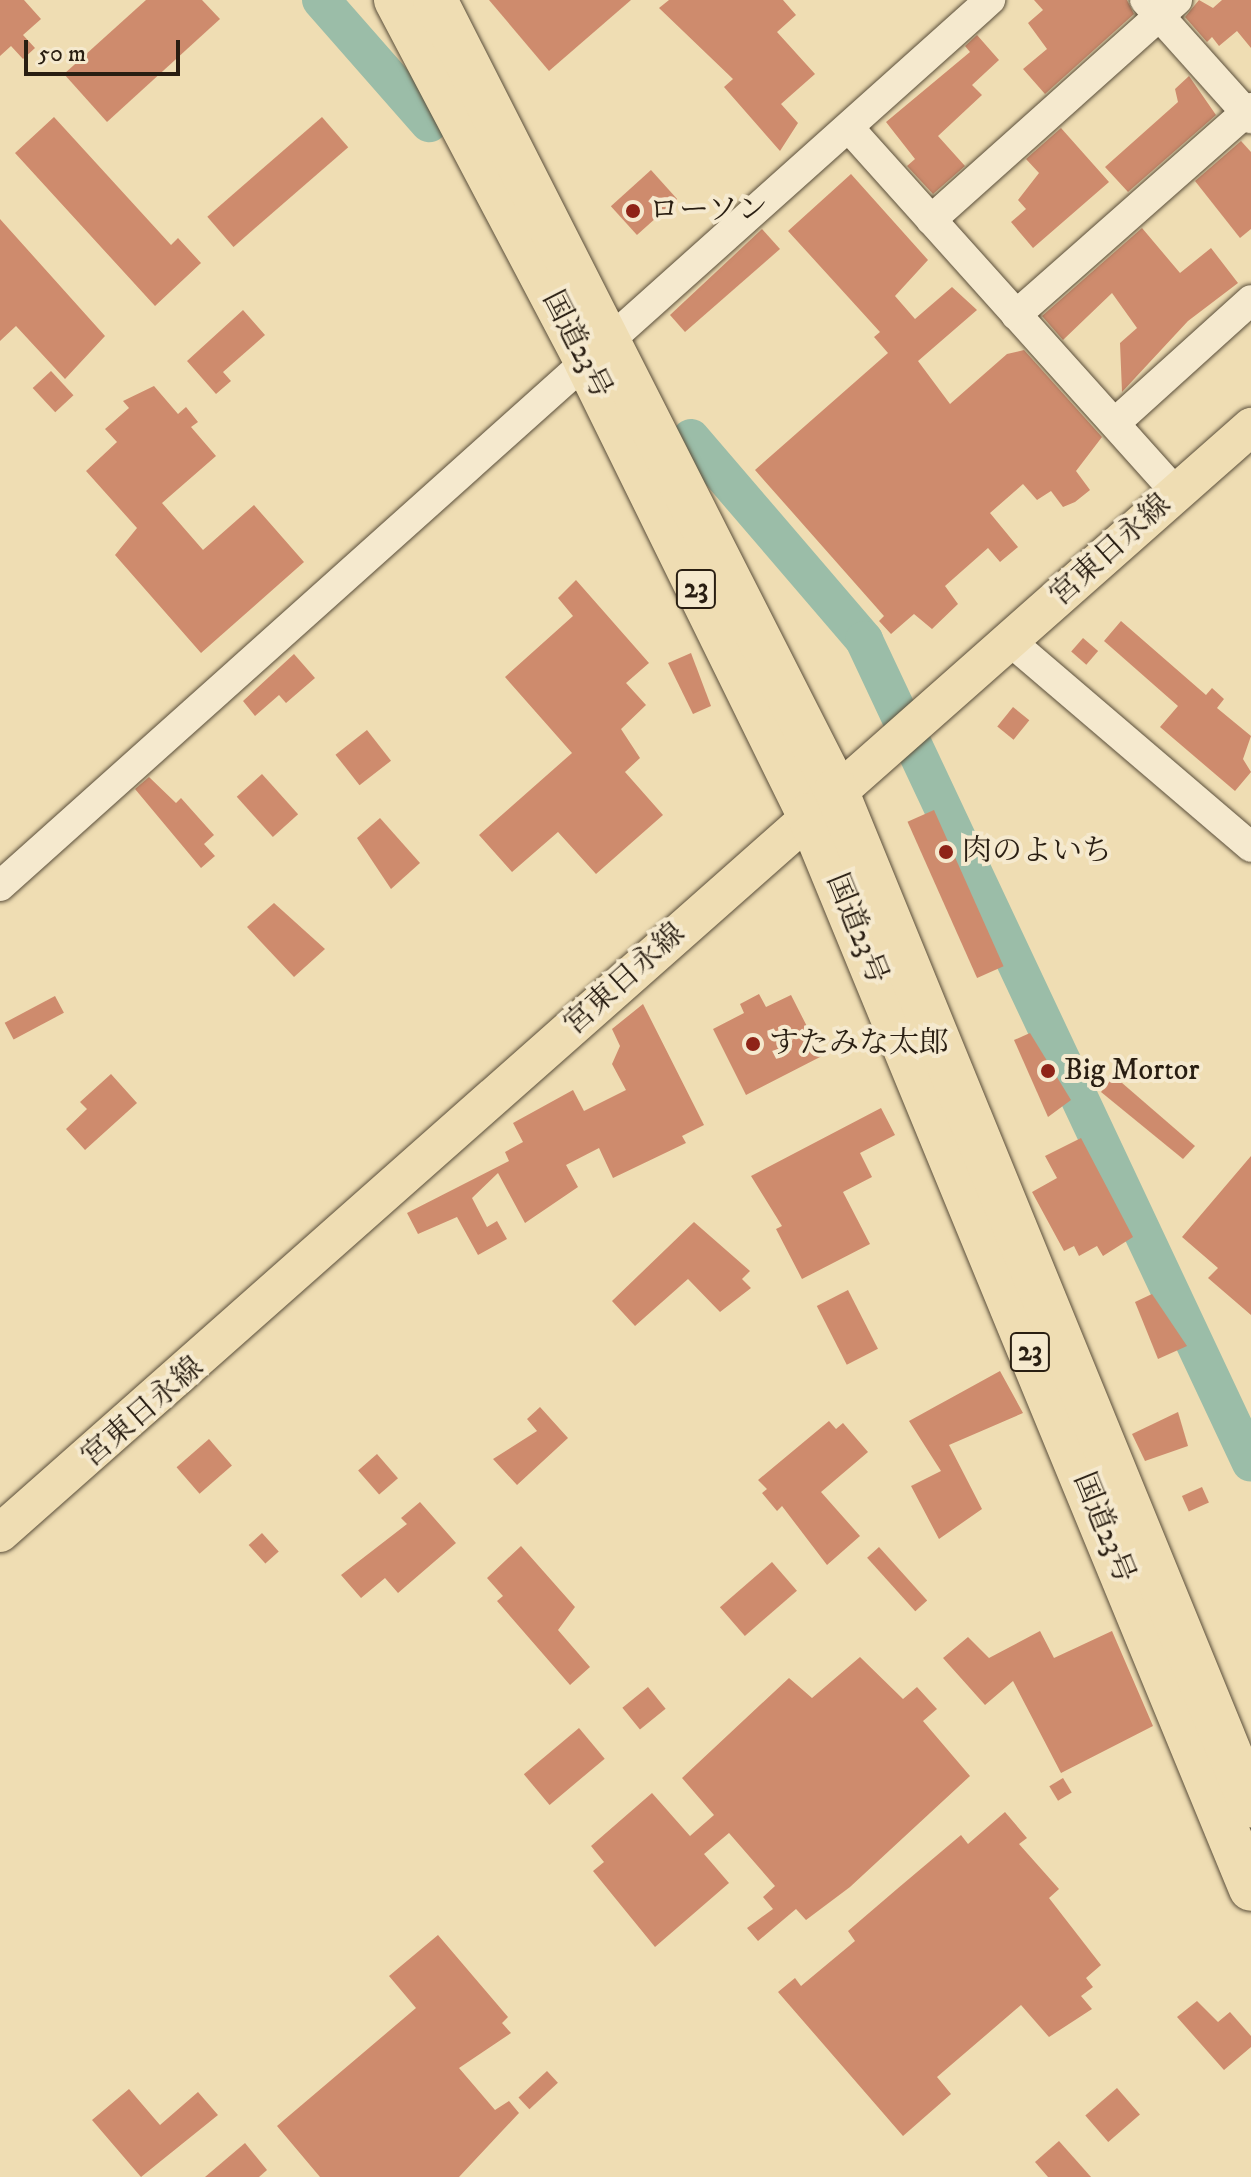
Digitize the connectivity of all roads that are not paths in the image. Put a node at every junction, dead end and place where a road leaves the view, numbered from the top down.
1 (396, 0) edge
2 (435, 0) edge
3 (990, 0) edge
4 (1160, 5) edge
5 (959, 10) edge
6 (1249, 113) edge
7 (849, 128) junction
8 (931, 220) junction
9 (1251, 300) edge
10 (1016, 315) junction
11 (597, 351) junction
12 (1115, 423) junction
13 (1251, 427) edge
14 (1176, 493) junction
15 (1010, 641) junction
16 (822, 802) junction
17 (1251, 847) edge
18 (0, 886) edge
19 (0, 1533) edge
20 (1251, 1805) edge
21 (1251, 1889) edge

1 - 11 highway, 国道23号 / 23
2 - 11 highway, 国道23号 / 23
3 - 5 street
4 - 6 street
4 - 8 street
5 - 7 street
6 - 10 street
7 - 8 street
7 - 11 street
8 - 10 street
9 - 12 street
10 - 12 street
11 - 16 highway, 国道23号 / 23
11 - 18 street
12 - 14 street
13 - 14 main road, 宮東日永線
14 - 15 main road, 宮東日永線
15 - 16 main road, 宮東日永線
15 - 17 street
16 - 19 main road, 宮東日永線
16 - 20 highway, 国道23号 / 23
16 - 21 highway, 国道23号 / 23

